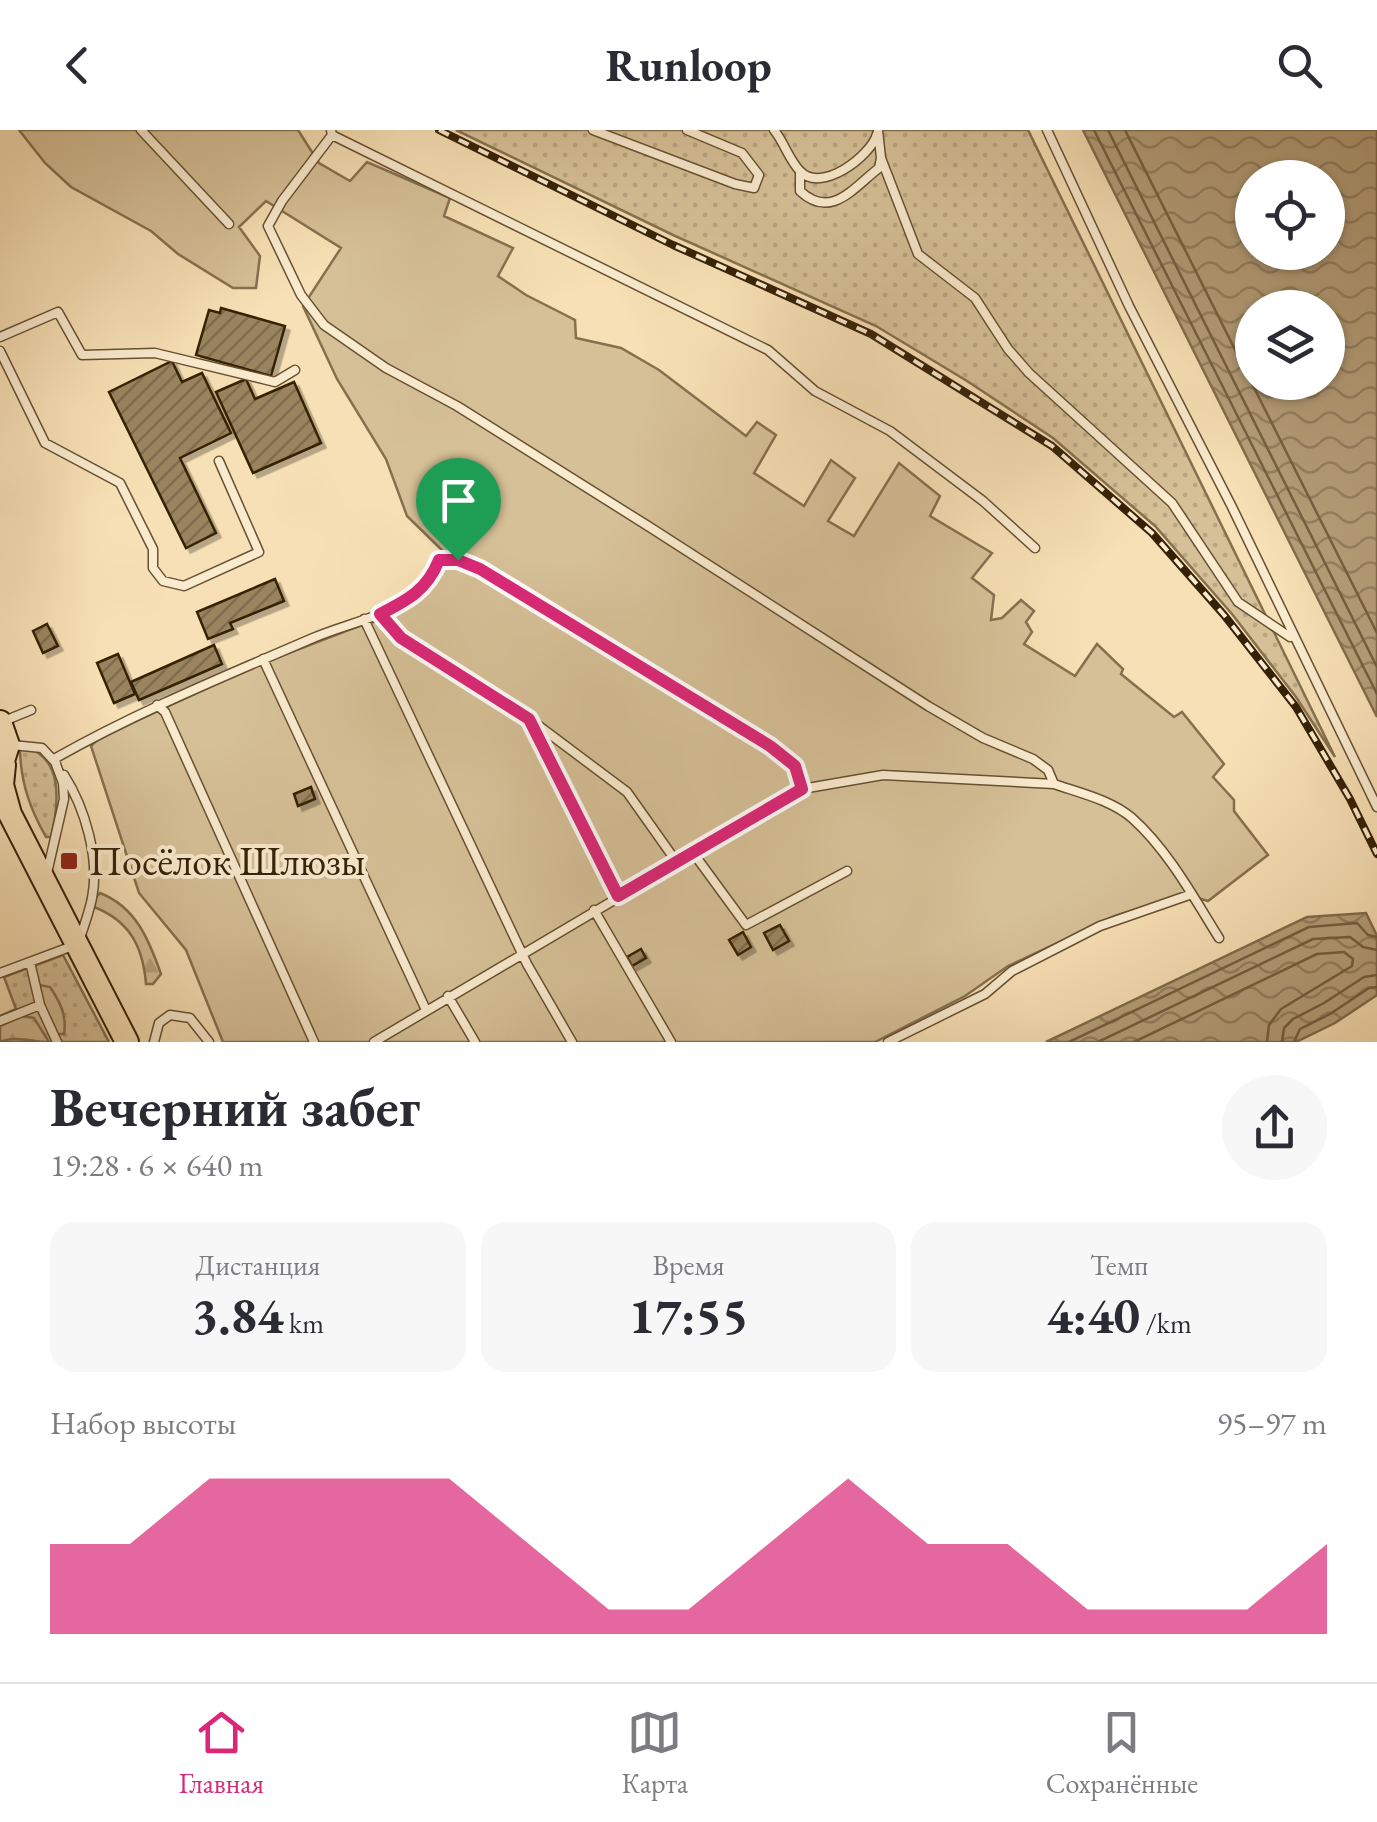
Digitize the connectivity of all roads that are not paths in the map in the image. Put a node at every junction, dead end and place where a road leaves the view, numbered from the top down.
1 (141, 130) edge
2 (593, 130) edge
3 (687, 130) edge
4 (774, 130) edge
5 (878, 130) edge
6 (1047, 130) edge
7 (332, 132) edge
8 (881, 158) junction
9 (800, 172) junction
10 (228, 224) dead end
11 (0, 336) edge
12 (0, 351) edge
13 (295, 370) dead end
14 (219, 462) dead end
15 (1035, 548) dead end
16 (380, 614) junction
17 (364, 619) junction
18 (1294, 640) junction
19 (263, 660) junction
20 (157, 705) junction
21 (31, 710) dead end
22 (529, 719) junction
23 (2, 745) edge
24 (54, 759) junction
25 (1054, 784) junction
26 (802, 789) junction
27 (1377, 807) edge
28 (0, 822) edge
29 (694, 854) junction
30 (678, 864) junction
31 (848, 871) dead end
32 (40, 873) junction
33 (1192, 894) junction
34 (618, 896) junction
35 (594, 910) junction
36 (1219, 938) dead end
37 (78, 944) junction
38 (523, 952) junction
39 (30, 962) junction
40 (0, 973) edge
41 (448, 996) junction
42 (40, 1005) junction
43 (426, 1010) junction
44 (0, 1021) edge
45 (57, 1042) edge
46 (127, 1042) edge
47 (154, 1042) edge
48 (210, 1042) edge
49 (314, 1042) edge
50 (374, 1042) edge
51 (475, 1042) edge
52 (572, 1042) edge
53 (670, 1042) edge
54 (888, 1042) edge

1 - 10 lane
2 - 3 lane
4 - 9 lane
5 - 8 lane
5 - 9 lane
6 - 18 lane
7 - 15 lane
7 - 25 lane
8 - 9 lane
8 - 18 lane
11 - 13 lane
12 - 14 lane
16 - 17 lane
16 - 22 lane
16 - 26 lane
17 - 19 lane
17 - 38 lane
18 - 27 lane
19 - 20 lane
19 - 43 lane
20 - 24 lane
20 - 49 lane
21 - 23 lane
22 - 30 lane
22 - 34 lane
23 - 24 lane
23 - 32 main road
24 - 32 lane
24 - 37 lane
25 - 26 lane
25 - 33 lane
26 - 29 lane
28 - 32 main road
29 - 30 lane
29 - 31 lane
30 - 34 lane
32 - 37 main road
33 - 36 lane
33 - 54 lane
34 - 35 lane
35 - 38 lane
35 - 53 lane
37 - 39 lane
37 - 46 main road
38 - 41 lane
38 - 52 lane
39 - 40 lane
39 - 42 lane
41 - 43 lane
41 - 51 lane
42 - 44 lane
42 - 45 lane
43 - 50 lane
47 - 48 lane

